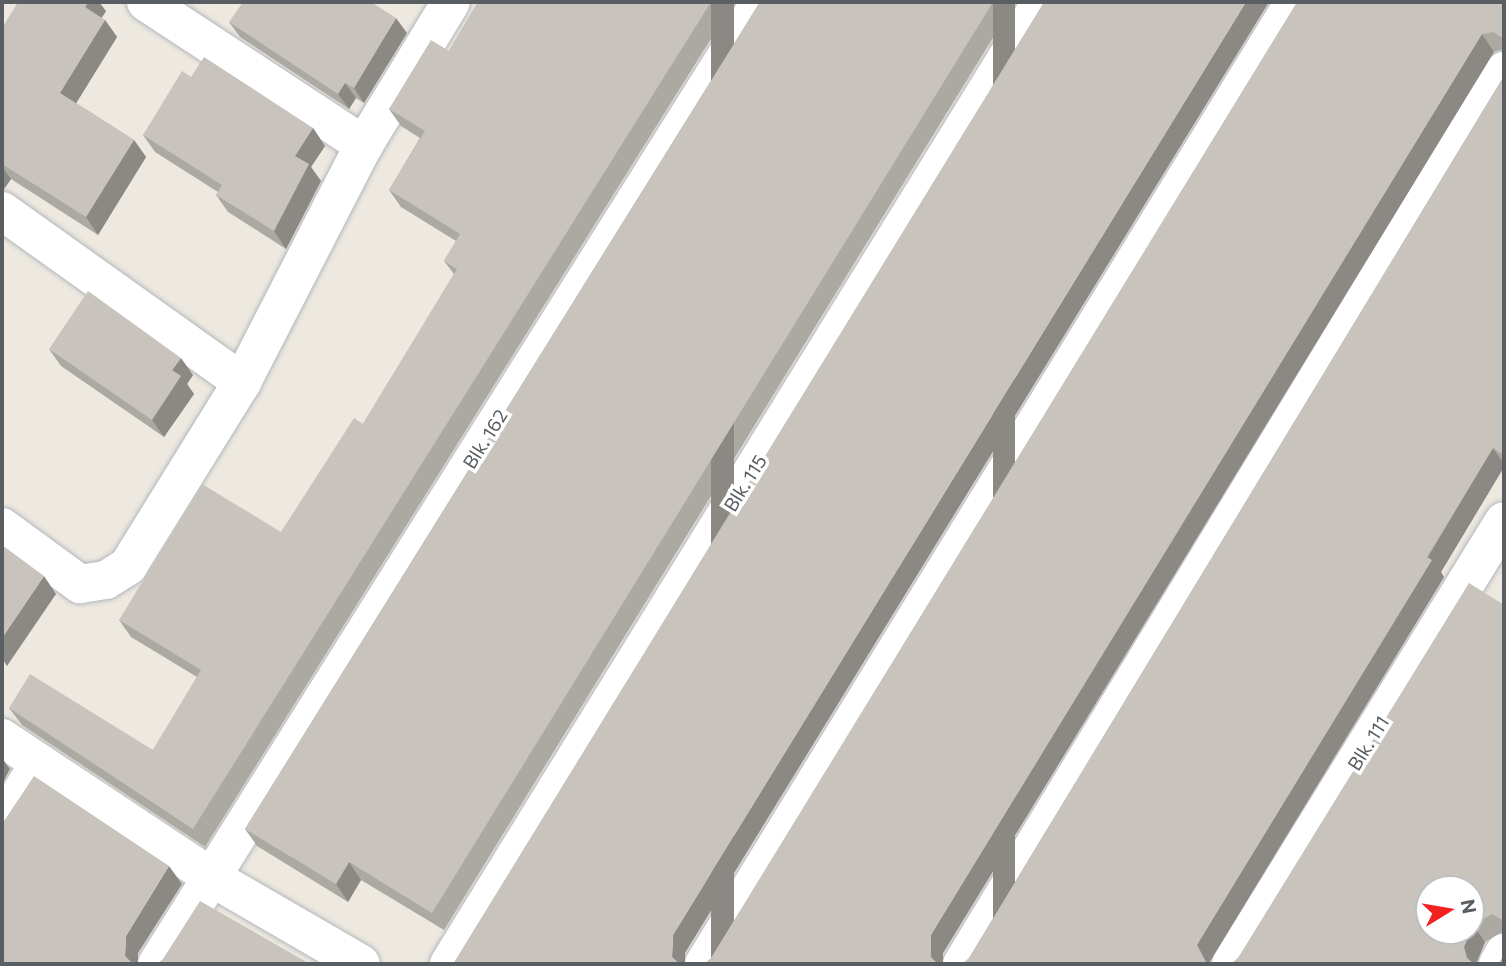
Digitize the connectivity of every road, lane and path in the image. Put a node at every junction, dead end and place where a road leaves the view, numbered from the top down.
1 (146, 2) edge
2 (451, 2) edge
3 (760, 2) edge
4 (1041, 2) edge
5 (1294, 2) edge
6 (1504, 71) edge
7 (364, 145) junction
8 (2, 211) edge
9 (242, 382) junction
10 (1504, 521) edge
11 (2, 527) edge
12 (1494, 564) edge
13 (2, 738) edge
14 (39, 763) junction
15 (2, 824) edge
16 (211, 877) junction
17 (1504, 953) edge
18 (158, 964) edge
19 (361, 964) edge
20 (449, 964) edge
21 (704, 964) edge
22 (962, 964) edge
23 (1231, 964) edge
24 (1498, 964) edge

1 - 7 street
2 - 7 street
3 - 16 street, Blk. 162
4 - 20 street, Blk. 115
5 - 21 street
6 - 22 street
7 - 9 street
8 - 9 street
9 - 11 street
10 - 12 street, Blk. 111
12 - 23 street, Blk. 111
13 - 14 street
14 - 15 street
14 - 16 street
16 - 18 street, Blk. 162
16 - 19 street
17 - 24 street

